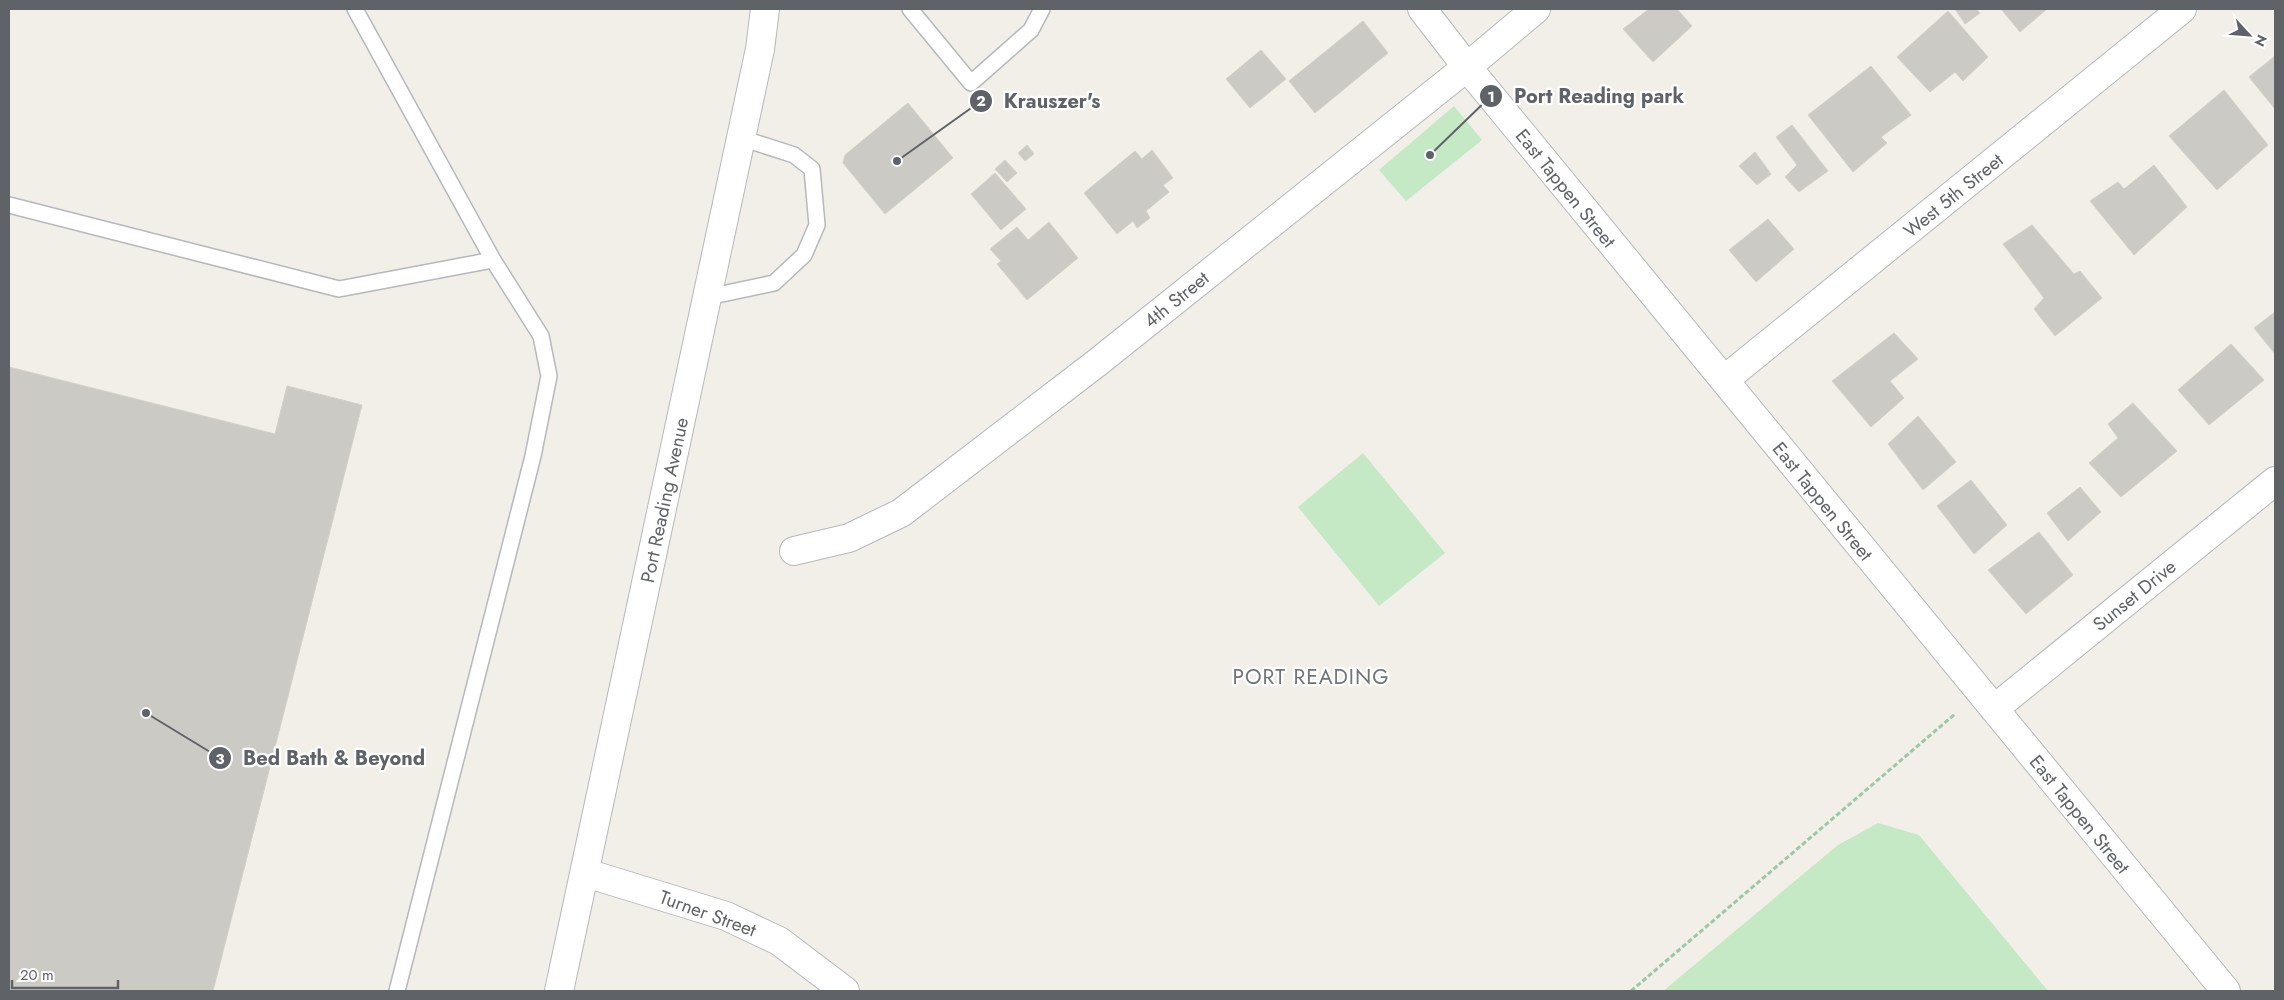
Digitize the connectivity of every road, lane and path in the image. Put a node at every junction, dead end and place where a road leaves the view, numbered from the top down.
1 (355, 9) edge
2 (765, 9) edge
3 (910, 9) edge
4 (1042, 9) edge
5 (1422, 9) edge
6 (1536, 9) edge
7 (2182, 9) edge
8 (1467, 67) junction
9 (741, 138) junction
10 (9, 205) edge
11 (493, 260) junction
12 (708, 297) junction
13 (1724, 380) junction
14 (2275, 481) edge
15 (794, 550) dead end
16 (1994, 709) junction
17 (1955, 714) dead end
18 (586, 873) junction
19 (397, 991) edge
20 (559, 991) edge
21 (845, 991) edge
22 (1631, 991) edge
23 (2226, 991) edge

1 - 11 lane
2 - 9 street, Port Reading Avenue
3 - 4 lane
5 - 8 street, East Tappen Street
6 - 8 street, 4th Street
7 - 13 street, West 5th Street
8 - 13 street, East Tappen Street
8 - 15 street, 4th Street
9 - 12 street, Port Reading Avenue
9 - 12 lane
10 - 11 lane
11 - 19 lane
12 - 18 street, Port Reading Avenue
13 - 16 street, East Tappen Street
14 - 16 street, Sunset Drive
16 - 23 street, East Tappen Street
17 - 22 path
18 - 20 street, Port Reading Avenue
18 - 21 street, Turner Street

